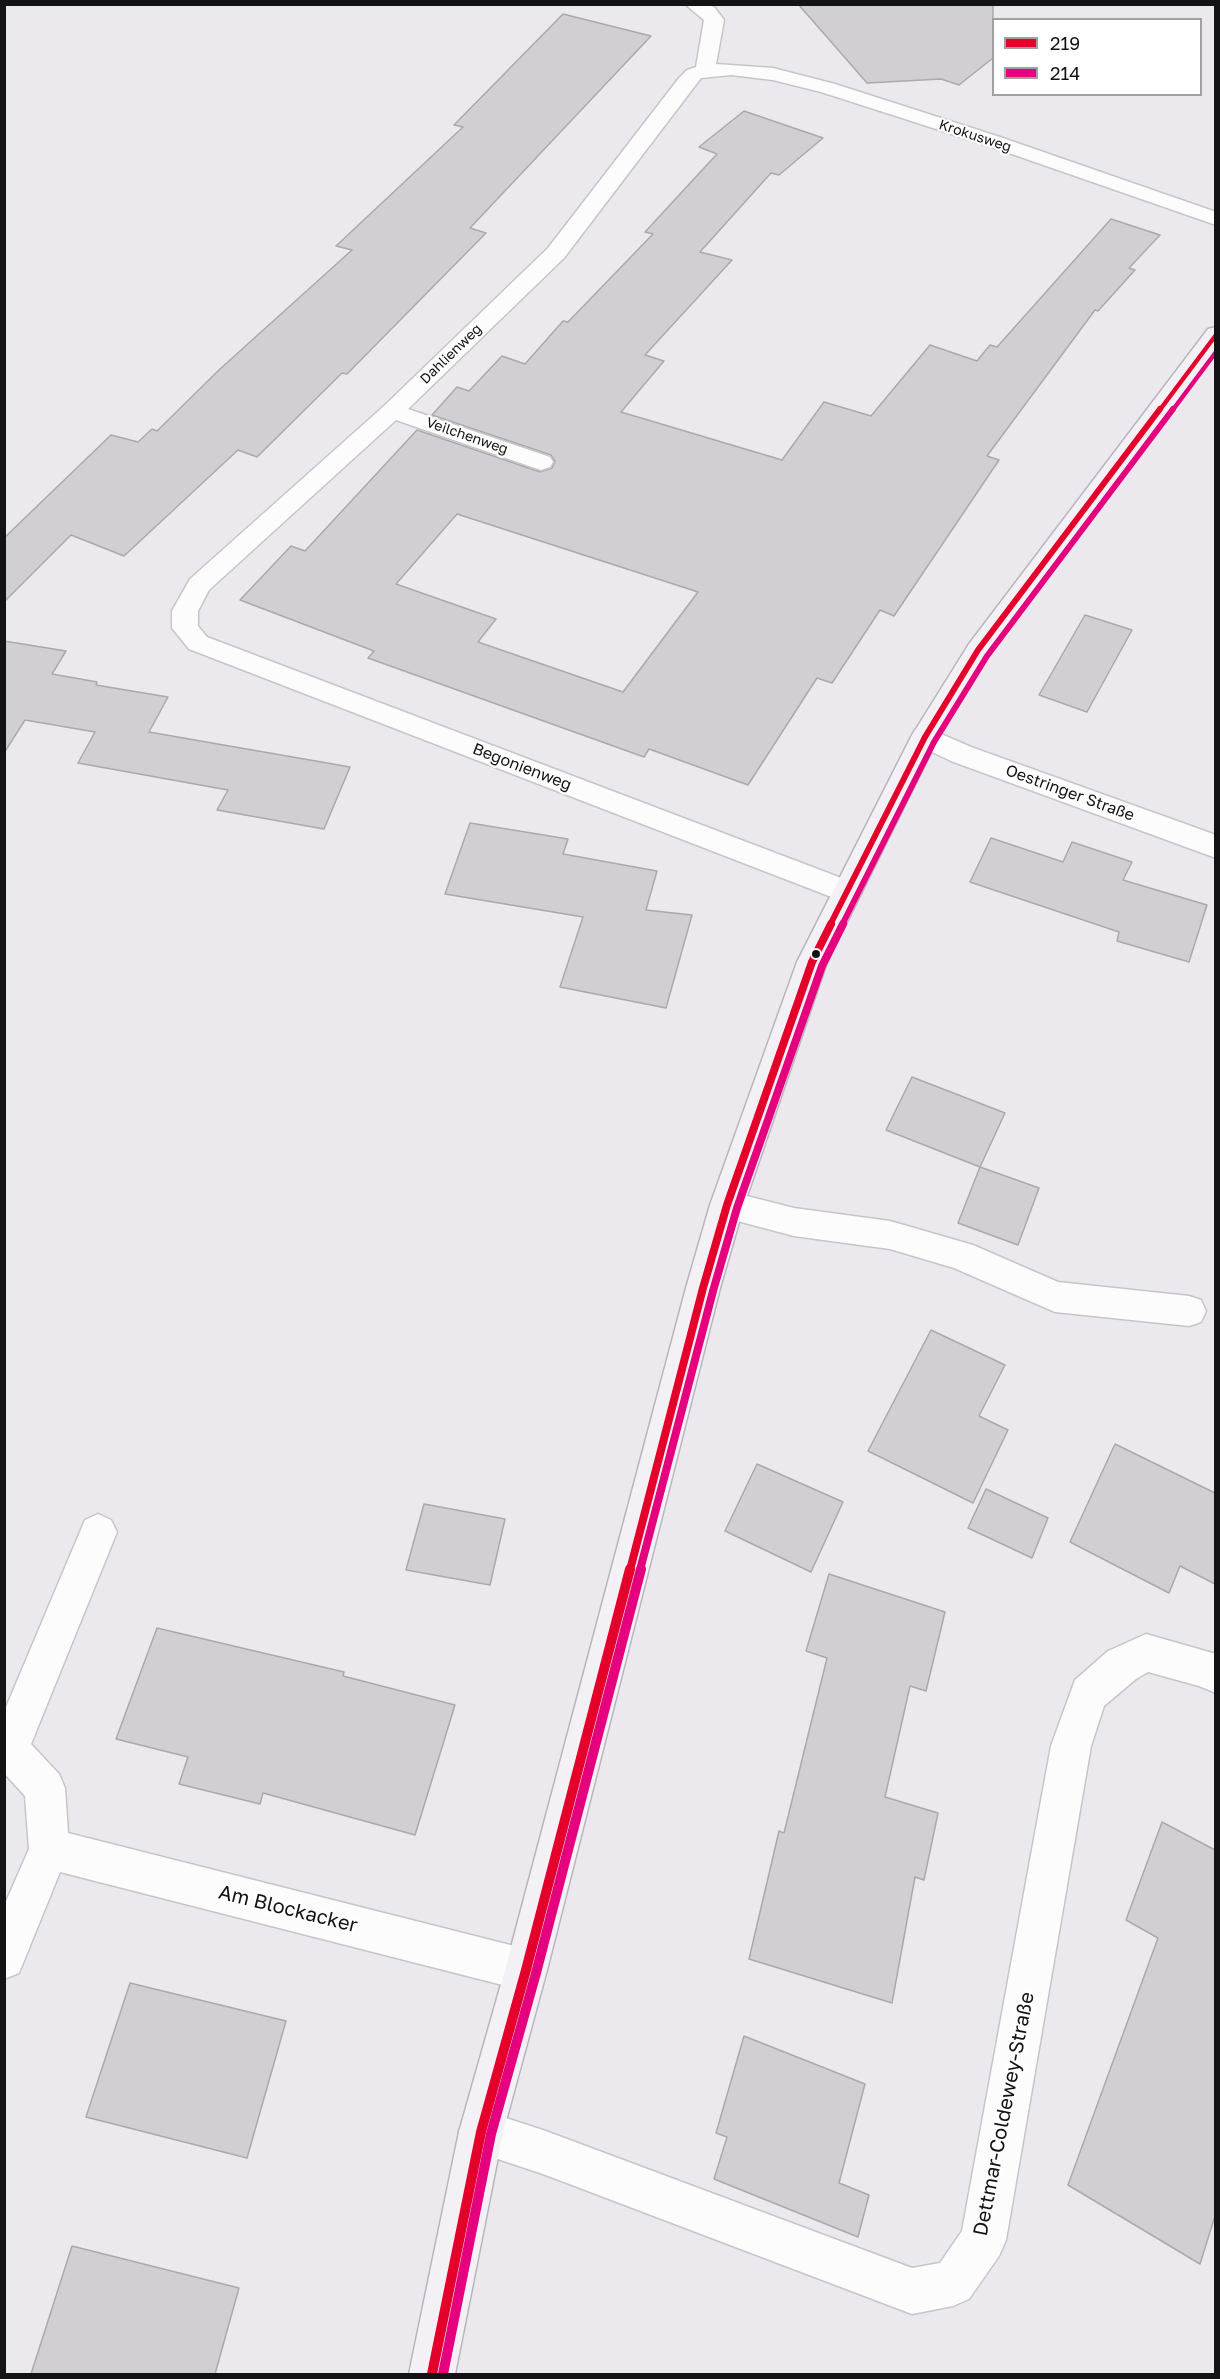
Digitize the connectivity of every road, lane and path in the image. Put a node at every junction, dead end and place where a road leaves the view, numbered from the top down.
1 (694, 4) edge
2 (705, 70) junction
3 (1215, 219) edge
4 (1215, 334) edge
5 (392, 411) junction
6 (541, 462) dead end
7 (198, 643) joint
8 (925, 737) junction
9 (1215, 847) edge
10 (847, 892) junction
11 (727, 1205) junction
12 (1189, 1311) dead end
13 (98, 1532) dead end
14 (1215, 1674) edge
15 (49, 1849) junction
16 (4, 1958) edge
17 (526, 1970) junction
18 (481, 2132) junction
19 (432, 2374) edge

1 - 2 street
2 - 3 street, Krokusweg
2 - 5 street, Dahlienweg
4 - 8 main road
5 - 6 street, Veilchenweg
5 - 7 street, Dahlienweg
7 - 10 street, Begonienweg
8 - 9 street, Oestringer Straße
8 - 10 main road
10 - 11 main road
11 - 12 street
11 - 17 main road
13 - 15 street
14 - 18 street, Dettmar-Coldewey-Straße
15 - 16 street
15 - 17 street, Am Blockacker
17 - 18 main road
18 - 19 main road

